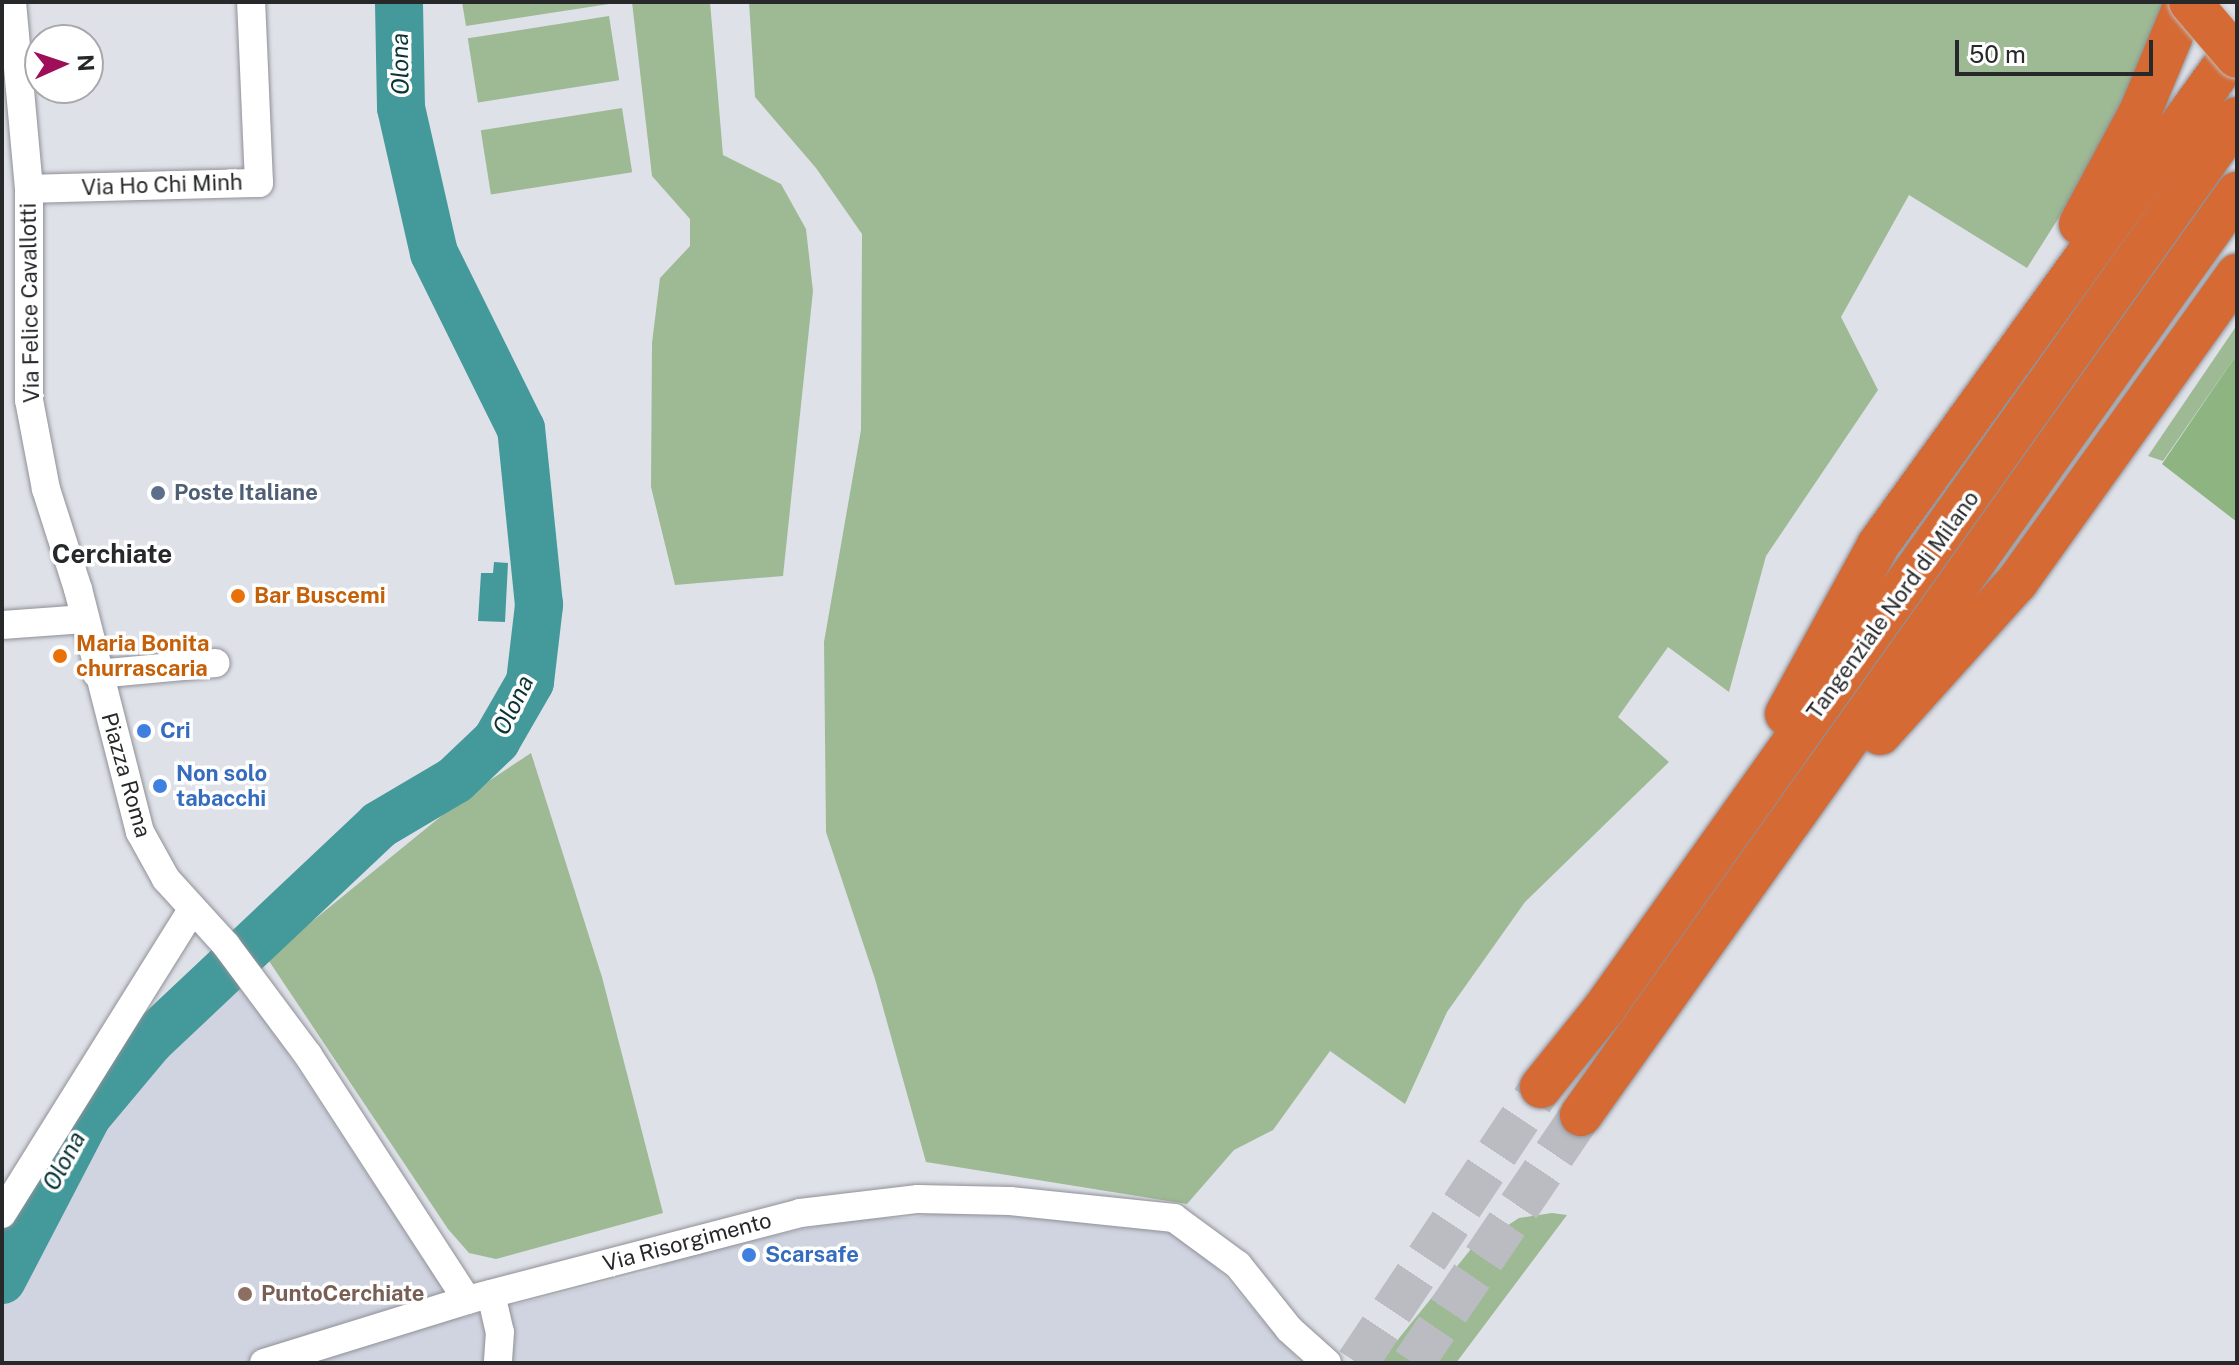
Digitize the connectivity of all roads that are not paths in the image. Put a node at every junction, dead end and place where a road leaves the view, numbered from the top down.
1 (12, 2) edge
2 (251, 2) edge
3 (2188, 2) edge
4 (2237, 47) edge
5 (2237, 57) edge
6 (2237, 118) edge
7 (29, 189) junction
8 (2237, 193) edge
9 (2237, 275) edge
10 (39, 460) joint
11 (1903, 510) junction
12 (85, 619) junction
13 (2, 625) edge
14 (215, 663) dead end
15 (97, 674) junction
16 (192, 910) junction
17 (1710, 932) junction
18 (1603, 1010) junction
19 (1541, 1087) tunnel mouth
20 (1581, 1115) tunnel mouth
21 (2, 1214) edge
22 (479, 1297) junction
23 (264, 1363) edge
24 (498, 1363) edge
25 (1327, 1363) edge

1 - 7 street, Via Felice Cavallotti
2 - 7 street, Via Ho Chi Minh
3 - 5 highway, bridge
3 - 11 highway
4 - 11 highway
6 - 18 highway, Tangenziale Nord di Milano
7 - 10 street, Via Felice Cavallotti
8 - 17 highway, Tangenziale Nord di Milano
9 - 17 highway
10 - 12 street, Piazza Roma
11 - 18 highway
12 - 13 street
12 - 15 street, Piazza Roma
14 - 15 street
15 - 16 street, Piazza Roma
16 - 21 street
16 - 22 street
17 - 20 highway, Tangenziale Nord di Milano
18 - 19 highway, Tangenziale Nord di Milano
22 - 23 street, Via Risorgimento
22 - 24 street
22 - 25 street, Via Risorgimento

